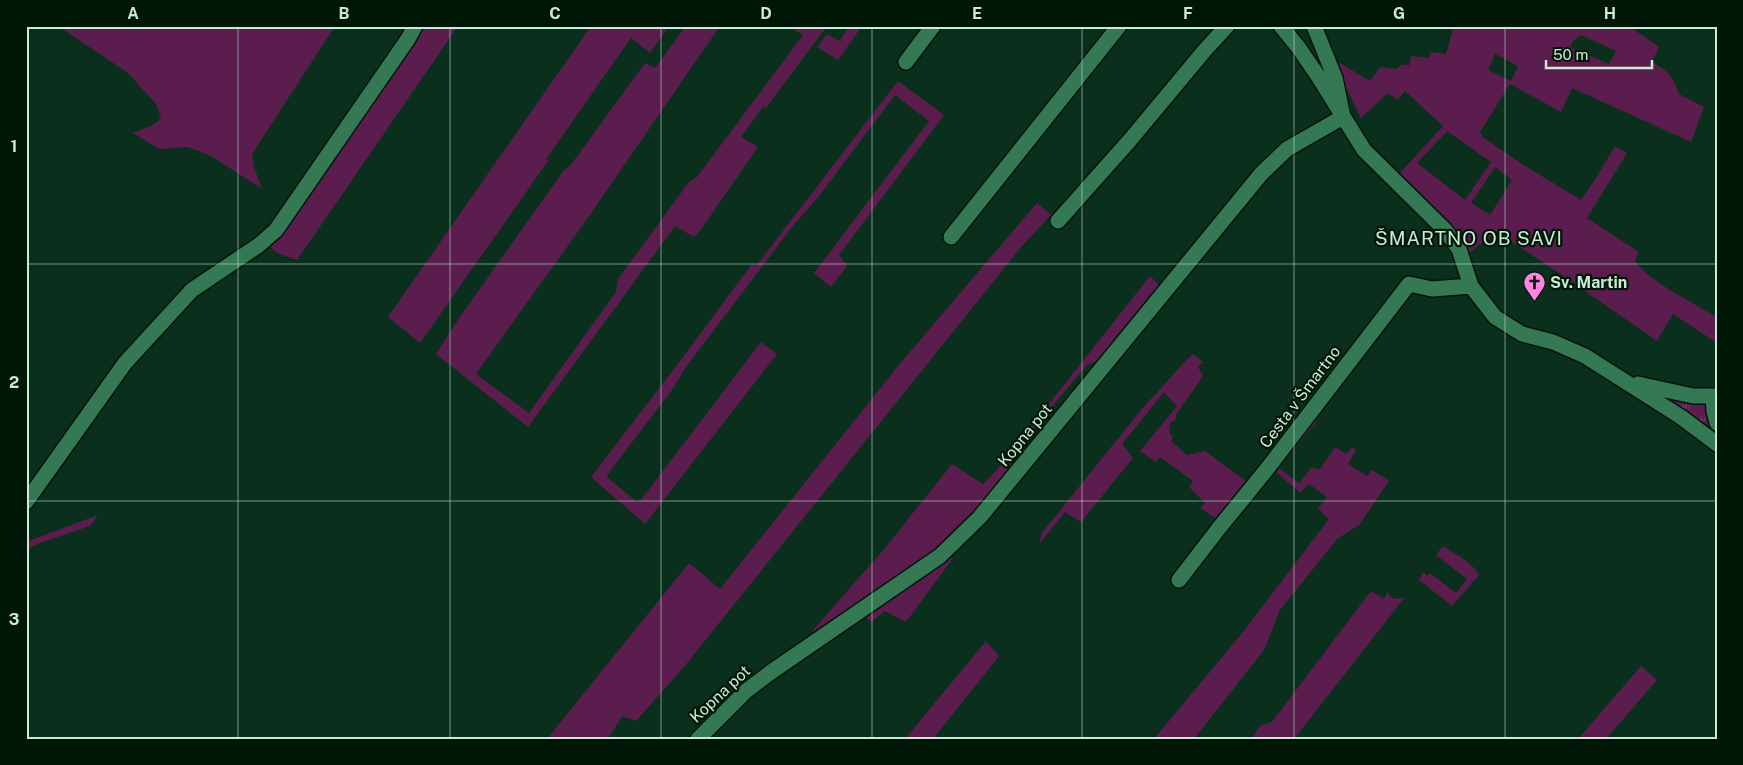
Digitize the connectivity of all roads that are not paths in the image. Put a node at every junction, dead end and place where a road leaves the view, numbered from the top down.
1 (415, 26) edge
2 (933, 26) edge
3 (1119, 26) edge
4 (1227, 26) edge
5 (1281, 26) edge
6 (1314, 26) edge
7 (906, 62) dead end
8 (1342, 117) junction
9 (1058, 221) dead end
10 (951, 236) dead end
11 (1471, 286) junction
12 (1624, 380) junction
13 (1715, 392) edge
14 (1717, 423) edge
15 (1717, 444) edge
16 (26, 502) edge
17 (1179, 580) dead end
18 (698, 739) edge

1 - 16 street
2 - 7 street
3 - 10 street
4 - 9 street
5 - 8 street
6 - 8 street
8 - 11 street
8 - 18 street, Kopna pot
11 - 12 street
11 - 17 street, Cesta v Šmartno
12 - 13 street
12 - 15 street
13 - 14 street

